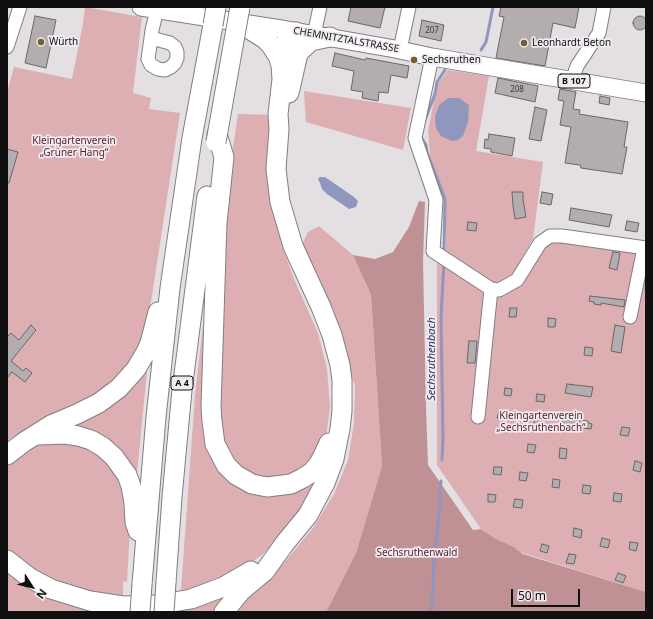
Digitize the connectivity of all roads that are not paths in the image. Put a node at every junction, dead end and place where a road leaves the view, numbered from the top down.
1 (20, 7) edge
2 (216, 7) edge
3 (320, 7) edge
4 (409, 7) edge
5 (604, 7) edge
6 (149, 8) edge
7 (183, 10) edge
8 (239, 15) edge
9 (314, 35) junction
10 (151, 38) dead end
11 (7, 47) edge
12 (400, 50) junction
13 (298, 53) junction
14 (432, 57) junction
15 (281, 64) junction
16 (572, 81) junction
17 (646, 93) edge
18 (279, 129) junction
19 (217, 139) junction
20 (645, 248) edge
21 (170, 288) junction
22 (491, 289) junction
23 (630, 317) dead end
24 (343, 394) junction
25 (478, 417) dead end
26 (37, 435) junction
27 (7, 455) edge
28 (285, 543) junction
29 (144, 546) junction
30 (7, 560) edge
31 (140, 612) edge
32 (164, 612) edge
33 (224, 612) edge

1 - 11 street
2 - 21 highway, A 4, bridge
3 - 9 street
4 - 12 street
5 - 16 street
6 - 7 main road, CHEMNITZTALSTRASSE / B 107
6 - 10 street
7 - 8 main road, CHEMNITZTALSTRASSE / B 107
8 - 9 main road, CHEMNITZTALSTRASSE / B 107
8 - 15 highway
8 - 19 highway, A 4, bridge
9 - 12 main road, CHEMNITZTALSTRASSE / B 107
9 - 13 highway
9 - 13 highway
9 - 15 highway
12 - 14 main road, CHEMNITZTALSTRASSE / B 107
13 - 18 highway
14 - 16 main road, CHEMNITZTALSTRASSE / B 107
14 - 22 street
15 - 18 highway
16 - 17 main road, CHEMNITZTALSTRASSE / B 107
18 - 24 highway
19 - 24 highway
19 - 32 highway, A 4, bridge
20 - 22 street
20 - 23 street
21 - 26 highway
21 - 29 highway, A 4
22 - 25 street
24 - 28 highway
26 - 27 highway
26 - 29 highway
28 - 30 highway
28 - 33 highway
29 - 31 highway, A 4, bridge

